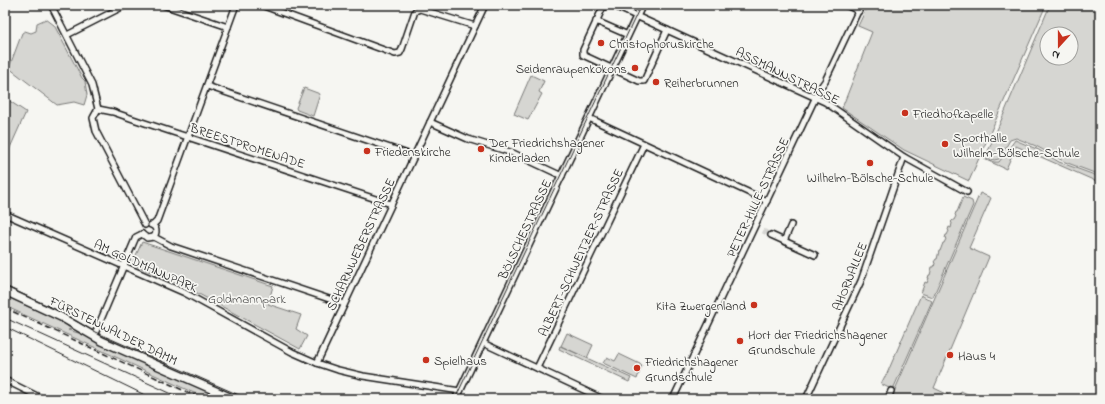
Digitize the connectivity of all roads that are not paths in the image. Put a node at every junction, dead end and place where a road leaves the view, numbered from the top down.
1 (52, 5) edge
2 (126, 5) edge
3 (163, 5) edge
4 (236, 5) edge
5 (261, 5) edge
6 (485, 5) edge
7 (604, 5) edge
8 (612, 5) edge
9 (642, 5) edge
10 (846, 5) edge
11 (861, 5) edge
12 (858, 11) junction
13 (637, 16) junction
14 (596, 22) junction
15 (475, 26) junction
16 (228, 27) junction
17 (668, 30) junction
18 (67, 35) junction
19 (628, 35) junction
20 (612, 68) junction
21 (207, 86) junction
22 (816, 98) junction
23 (98, 109) junction
24 (589, 118) junction
25 (430, 122) junction
26 (189, 137) junction
27 (644, 144) junction
28 (414, 156) junction
29 (904, 157) junction
30 (562, 176) junction
31 (967, 192) dead end
32 (767, 201) junction
33 (391, 204) junction
34 (5, 214) edge
35 (145, 225) junction
36 (153, 225) junction
37 (791, 225) dead end
38 (142, 234) junction
39 (771, 235) tunnel mouth
40 (154, 237) junction
41 (784, 241) junction
42 (815, 255) dead end
43 (124, 267) junction
44 (5, 292) edge
45 (344, 304) junction
46 (94, 336) junction
47 (483, 343) junction
48 (317, 363) junction
49 (537, 368) junction
50 (5, 380) edge
51 (891, 391) dead end
52 (460, 392) junction
53 (43, 399) edge
54 (234, 399) edge
55 (456, 399) edge
56 (603, 399) edge
57 (673, 399) edge
58 (806, 399) edge
59 (888, 399) edge

1 - 18 street
2 - 18 street
3 - 16 street
4 - 16 street
5 - 15 street
6 - 15 street, SCHARNWEBERSTRASSE
7 - 14 street
8 - 13 street, ASSMANNSTRASSE
9 - 13 street, BÖLSCHESTRASSE
10 - 12 street
11 - 12 street, PETER-HILLE-STRASSE
12 - 22 street, PETER-HILLE-STRASSE
13 - 17 street, ASSMANNSTRASSE
13 - 19 street, BÖLSCHESTRASSE
14 - 19 street
14 - 20 street
15 - 25 street, SCHARNWEBERSTRASSE
16 - 21 street
17 - 20 street
17 - 22 street, ASSMANNSTRASSE
18 - 23 street
19 - 20 street, BÖLSCHESTRASSE
20 - 24 street, BÖLSCHESTRASSE
21 - 26 street
21 - 28 street
22 - 29 street, ASSMANNSTRASSE
22 - 32 street, PETER-HILLE-STRASSE
23 - 26 street, BREESTPROMENADE
23 - 35 street
24 - 27 street
24 - 30 street, BÖLSCHESTRASSE
25 - 28 street, SCHARNWEBERSTRASSE
25 - 30 street
26 - 33 street, BREESTPROMENADE
26 - 36 street
27 - 32 street
27 - 49 street, ALBERT-SCHWEITZER-STRASSE
28 - 33 street, SCHARNWEBERSTRASSE
29 - 31 street, ASSMANNSTRASSE
29 - 58 street, AHORNALLEE
30 - 47 street, BÖLSCHESTRASSE
32 - 57 street, PETER-HILLE-STRASSE
33 - 45 street, SCHARNWEBERSTRASSE
34 - 43 street, AM GOLDMANNPARK
35 - 36 street
35 - 38 street
36 - 40 street
37 - 41 street
38 - 40 street
38 - 43 street
39 - 41 street
40 - 45 street
41 - 42 street
43 - 46 street
43 - 48 street, AM GOLDMANNPARK
44 - 46 main road, FÜRSTENWALDER DAMM
45 - 48 street, SCHARNWEBERSTRASSE
46 - 54 main road, FÜRSTENWALDER DAMM
47 - 49 street
47 - 52 street, BÖLSCHESTRASSE
48 - 52 street, AM GOLDMANNPARK
49 - 56 street
50 - 53 street
51 - 59 street
52 - 55 street, BÖLSCHESTRASSE

